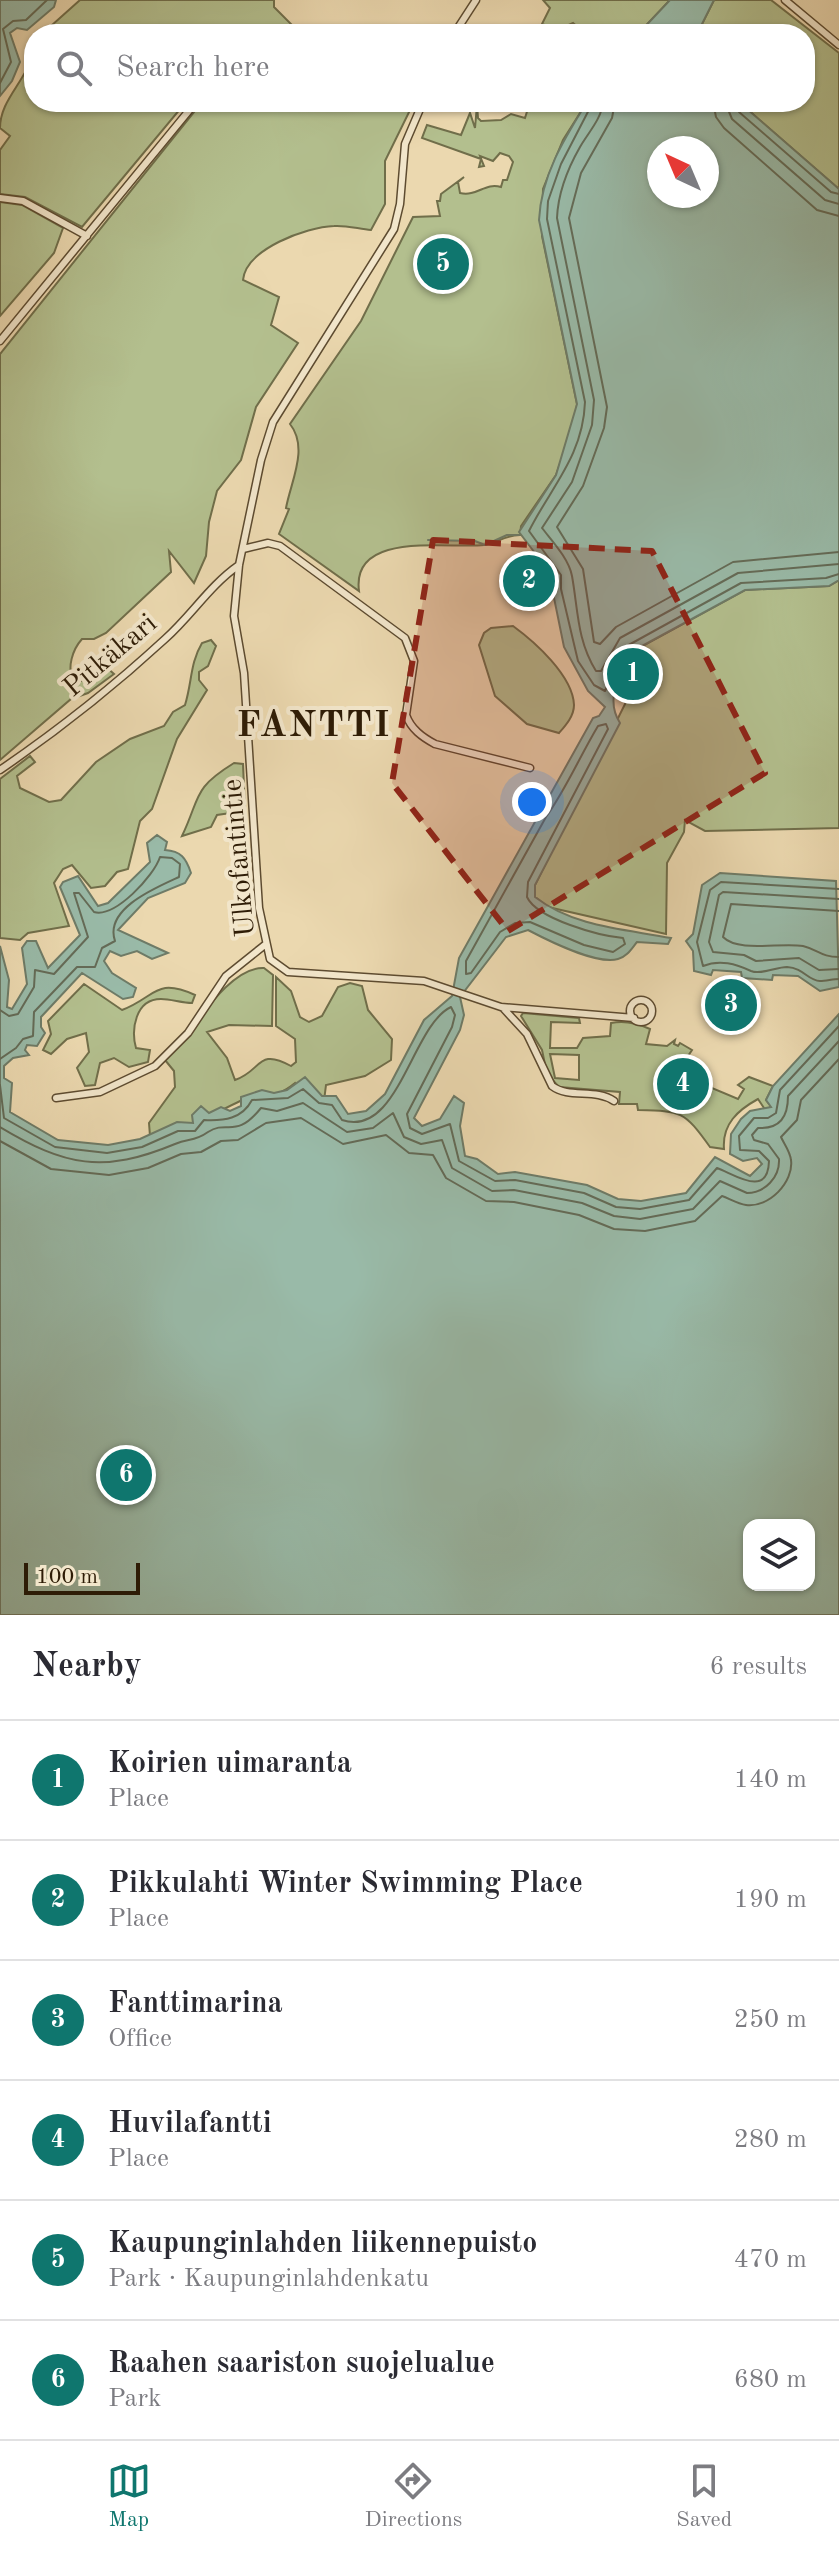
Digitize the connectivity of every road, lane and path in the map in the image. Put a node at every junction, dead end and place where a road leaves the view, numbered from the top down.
1 (476, 0) edge
2 (785, 0) edge
3 (460, 24) edge
4 (814, 24) edge
5 (815, 25) edge
6 (839, 45) edge
7 (188, 112) edge
8 (419, 112) edge
9 (0, 198) edge
10 (87, 236) junction
11 (0, 341) edge
12 (243, 549) junction
13 (239, 565) junction
14 (530, 768) dead end
15 (0, 770) edge
16 (266, 944) junction
17 (632, 1005) junction
18 (501, 1007) junction
19 (610, 1015) junction
20 (634, 1018) junction
21 (56, 1098) dead end
22 (614, 1101) dead end

1 - 3 street
2 - 4 street
5 - 6 street
7 - 10 street
8 - 12 street, Ulkofantintie
9 - 10 street
10 - 11 street
12 - 13 street, Ulkofantintie
12 - 14 street
13 - 15 street, Pitkäkari
13 - 16 street, Ulkofantintie
16 - 18 street, Ulkofantintie
16 - 21 street
17 - 19 street, Ulkofantintie
17 - 20 street
17 - 20 street
18 - 19 street, Ulkofantintie
18 - 22 street
19 - 20 street, Ulkofantintie

